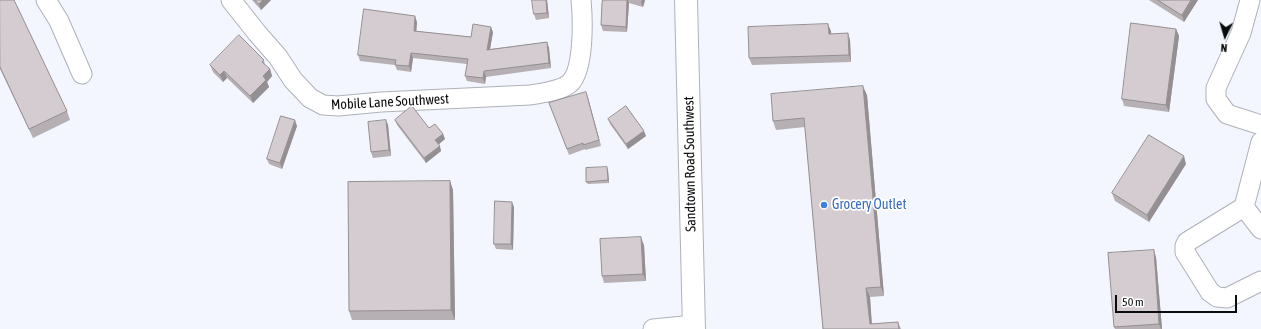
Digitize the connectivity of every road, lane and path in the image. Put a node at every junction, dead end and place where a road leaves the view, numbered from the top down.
1 (46, 0) edge
2 (231, 0) edge
3 (581, 0) edge
4 (686, 0) edge
5 (1250, 0) edge
6 (82, 74) dead end
7 (1261, 126) edge
8 (1261, 142) edge
9 (1244, 207) junction
10 (1261, 229) edge
11 (1261, 281) edge
12 (694, 327) edge
13 (653, 329) edge

1 - 6 street
2 - 3 street, Mobile Lane Southwest
4 - 12 street, Sandtown Road Southwest
5 - 7 street
8 - 9 street
9 - 10 street
9 - 11 street
12 - 13 street

